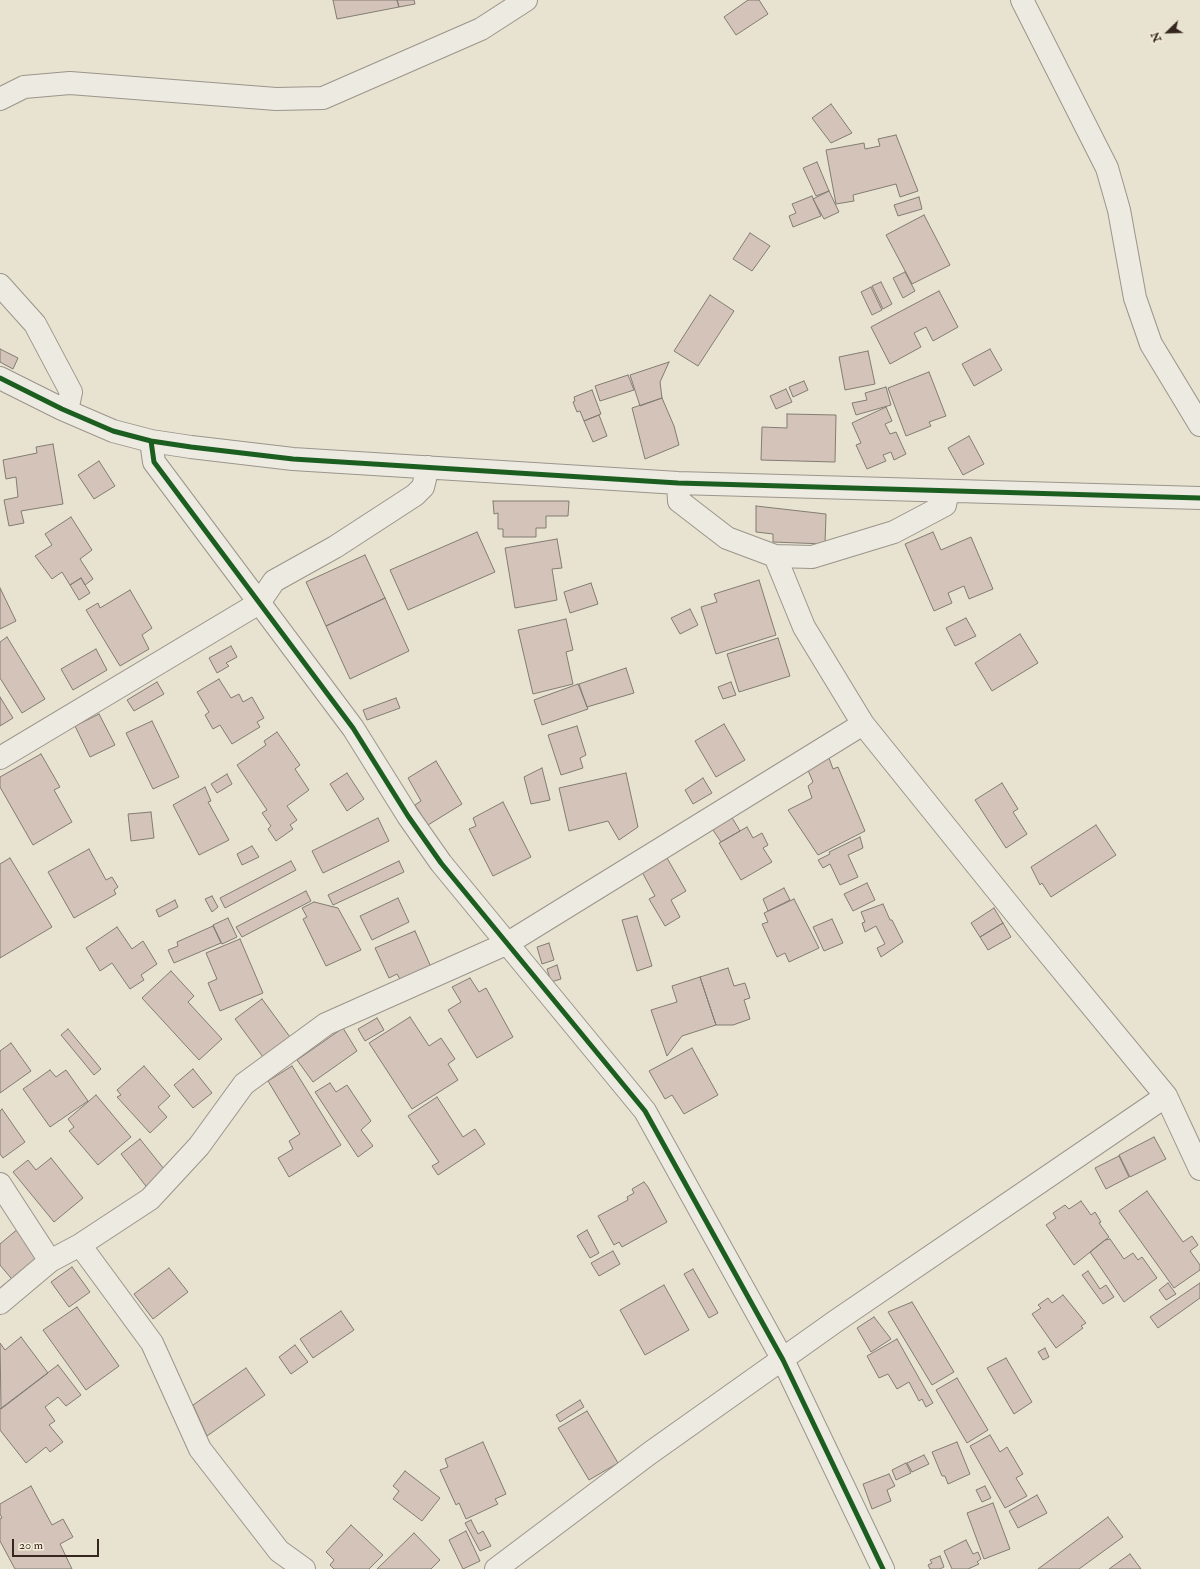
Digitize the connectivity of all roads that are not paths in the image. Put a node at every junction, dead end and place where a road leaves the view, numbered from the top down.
1 (526, 0) edge
2 (1022, 0) edge
3 (0, 99) edge
4 (0, 285) edge
5 (0, 378) edge
6 (67, 411) junction
7 (1200, 425) edge
8 (150, 441) junction
9 (428, 468) junction
10 (678, 483) junction
11 (948, 491) junction
12 (1200, 498) edge
13 (775, 556) junction
14 (259, 603) junction
15 (863, 724) junction
16 (0, 758) edge
17 (508, 943) junction
18 (1166, 1096) junction
19 (1200, 1169) edge
20 (0, 1184) edge
21 (80, 1245) junction
22 (50, 1261) junction
23 (0, 1303) edge
24 (783, 1360) junction
25 (304, 1569) edge
26 (496, 1569) edge
27 (883, 1569) edge

1 - 3 street
2 - 7 street
4 - 6 street
5 - 6 street
6 - 8 street
8 - 9 street
8 - 14 street
9 - 10 street
9 - 14 street
10 - 11 street
10 - 13 street
11 - 12 street
11 - 13 street
13 - 15 street
14 - 16 street
14 - 17 street
15 - 17 street
15 - 18 street
17 - 21 street
17 - 24 street
18 - 19 street
18 - 24 street
20 - 22 street
21 - 22 street
21 - 25 street
22 - 23 street
24 - 26 street
24 - 27 street

